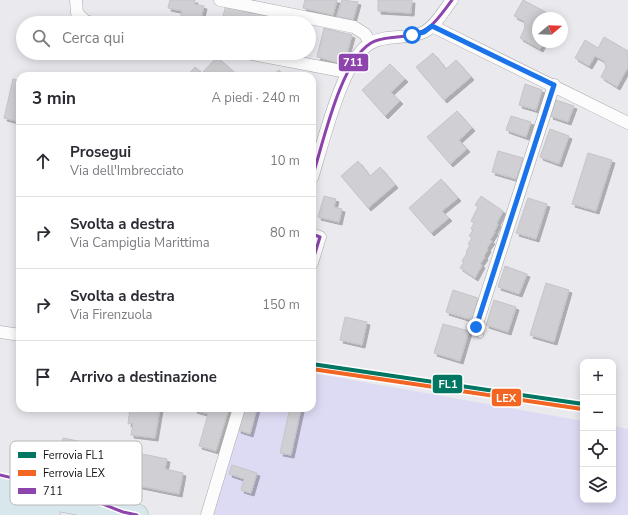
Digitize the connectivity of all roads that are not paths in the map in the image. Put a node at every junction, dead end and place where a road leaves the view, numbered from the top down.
1 (76, 0) edge
2 (220, 0) edge
3 (452, 0) edge
4 (80, 16) edge
5 (299, 16) edge
6 (316, 19) edge
7 (432, 26) junction
8 (370, 43) junction
9 (284, 60) edge
10 (347, 72) junction
11 (554, 85) junction
12 (628, 123) edge
13 (316, 166) edge
14 (316, 236) edge
15 (316, 250) edge
16 (478, 331) dead end
17 (0, 332) edge
18 (16, 334) edge
19 (238, 412) edge
20 (0, 475) edge
21 (10, 477) edge
22 (0, 489) edge
23 (10, 491) edge
24 (0, 505) edge
25 (87, 505) edge
26 (108, 505) edge
27 (130, 513) edge
28 (49, 515) edge
29 (207, 515) edge

1 - 4 street
2 - 5 street
3 - 7 street
6 - 8 street
7 - 8 street
7 - 11 street
8 - 10 street
9 - 10 street
10 - 13 street
11 - 12 street
11 - 16 street
14 - 15 street
17 - 18 street
19 - 29 street
20 - 21 highway
22 - 23 highway
24 - 28 highway
25 - 27 highway
26 - 27 highway

